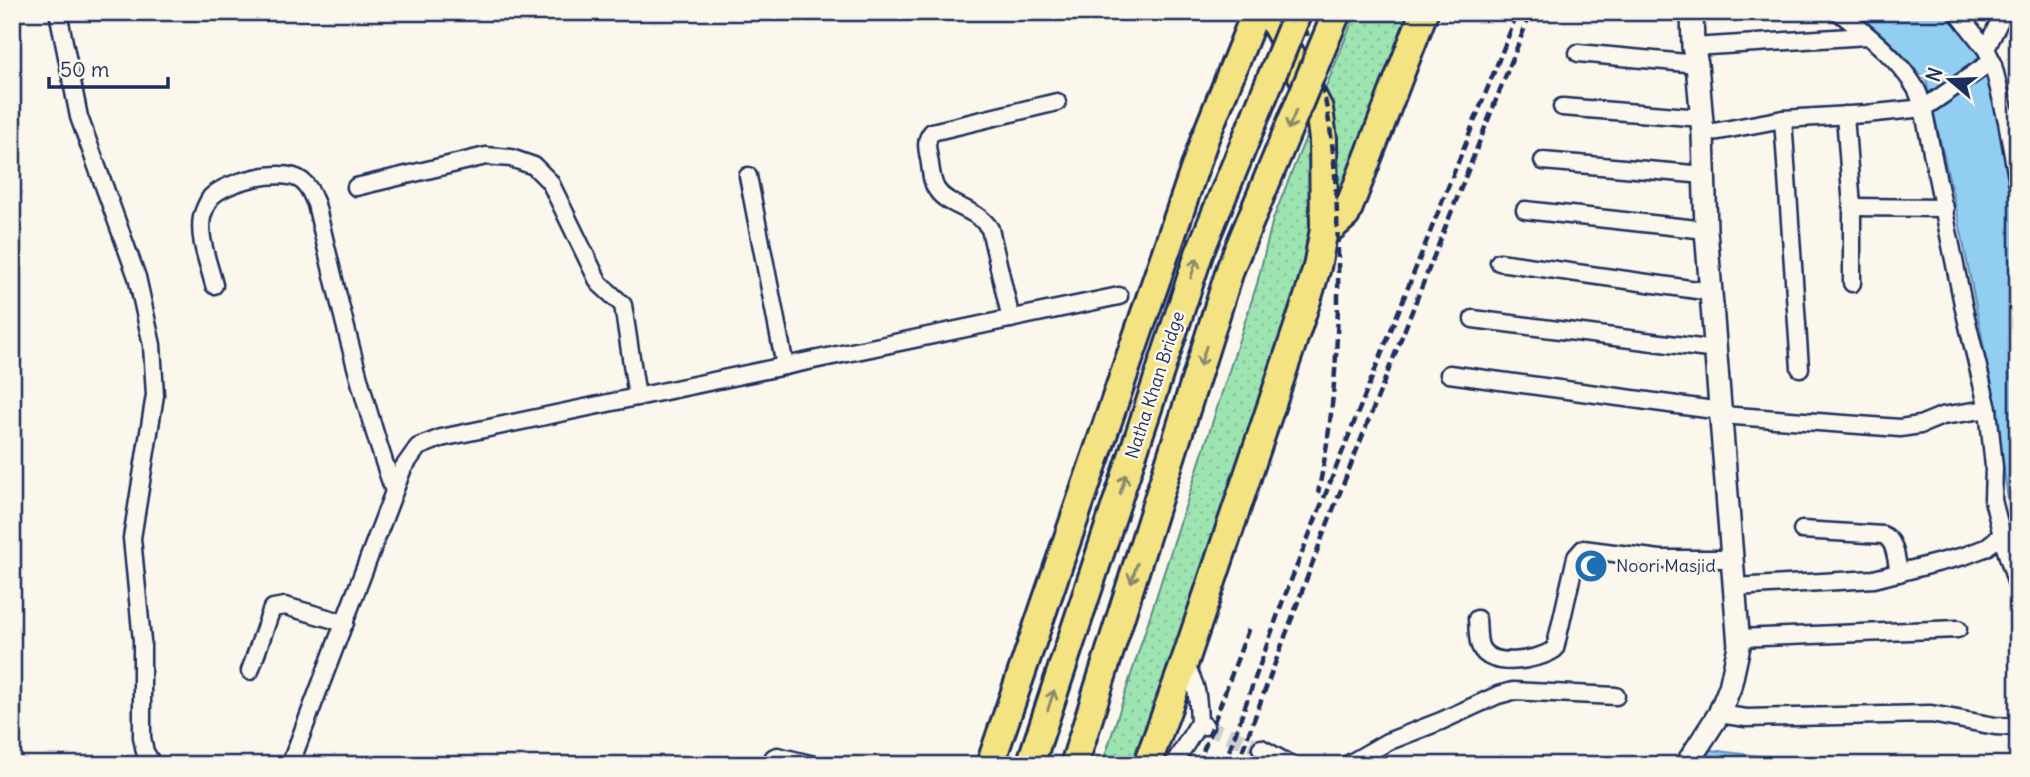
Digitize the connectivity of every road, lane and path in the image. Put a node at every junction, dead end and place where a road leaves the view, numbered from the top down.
1 (58, 12) edge
2 (1265, 12) edge
3 (1298, 12) edge
4 (1337, 12) edge
5 (1424, 12) edge
6 (1839, 12) edge
7 (1957, 12) edge
8 (2004, 12) edge
9 (1689, 13) edge
10 (1867, 36) junction
11 (1578, 53) dead end
12 (1695, 56) junction
13 (1990, 57) junction
14 (1056, 102) dead end
15 (1562, 107) dead end
16 (1924, 108) junction
17 (1845, 115) junction
18 (1783, 119) junction
19 (1702, 126) junction
20 (1543, 160) dead end
21 (1704, 175) junction
22 (748, 176) dead end
23 (2018, 184) edge
24 (356, 187) dead end
25 (1852, 207) junction
26 (1945, 208) junction
27 (1525, 210) dead end
28 (1324, 229) junction
29 (1706, 230) junction
30 (1499, 262) dead end
31 (1852, 283) dead end
32 (214, 285) dead end
33 (1711, 292) junction
34 (1119, 296) dead end
35 (1011, 319) junction
36 (1473, 319) dead end
37 (1716, 351) junction
38 (785, 366) junction
39 (1800, 368) dead end
40 (1449, 374) dead end
41 (637, 397) junction
42 (1988, 409) junction
43 (1721, 413) junction
44 (394, 491) junction
45 (1802, 530) dead end
46 (2008, 542) edge
47 (1732, 559) junction
48 (1899, 573) junction
49 (1734, 587) junction
50 (2018, 588) edge
51 (1477, 619) dead end
52 (345, 623) junction
53 (1958, 629) dead end
54 (1739, 638) junction
55 (1184, 664) junction
56 (250, 671) dead end
57 (1616, 696) dead end
58 (1719, 714) junction
59 (2018, 727) edge
60 (1261, 748) tunnel mouth
61 (153, 765) edge
62 (290, 765) edge
63 (767, 765) edge
64 (831, 765) edge
65 (990, 765) edge
66 (1030, 765) edge
67 (1074, 765) edge
68 (1147, 765) edge
69 (1173, 765) edge
70 (1291, 765) edge
71 (1347, 765) edge
72 (1686, 765) edge

1 - 61 street
2 - 28 highway
2 - 65 highway
66 -> 3 highway, Natha Khan Bridge, bridge
4 -> 67 highway, Natha Khan Bridge, bridge
5 - 28 highway
6 - 10 street
7 - 13 street
8 - 13 street
9 - 12 street
10 - 12 street
10 - 16 street
11 - 12 street
12 - 19 street
13 - 16 street
13 - 23 street
14 - 35 street
15 - 19 street
16 - 17 street
16 - 26 street
17 - 18 street
17 - 25 street
18 - 19 street
18 - 39 street
19 - 21 street
20 - 21 street
21 - 29 street
22 - 38 street
24 - 41 street
25 - 26 street
25 - 31 street
26 - 42 street
27 - 29 street
28 - 55 highway
29 - 33 street
30 - 33 street
32 - 44 street
33 - 37 street
34 - 35 street
35 - 38 street
36 - 37 street
37 - 43 street
38 - 41 street
40 - 43 street
41 - 44 street
42 - 43 street
42 - 46 street
43 - 47 street
44 - 52 street
45 - 48 street
46 - 48 street
46 - 50 street
47 - 49 street
47 - 51 street
48 - 49 street
49 - 54 street
52 - 56 street
52 - 62 street
53 - 54 street
54 - 58 street
55 - 68 highway
55 - 69 street
57 - 71 street
58 - 59 street
58 - 72 street
60 - 70 street
63 - 64 lane

